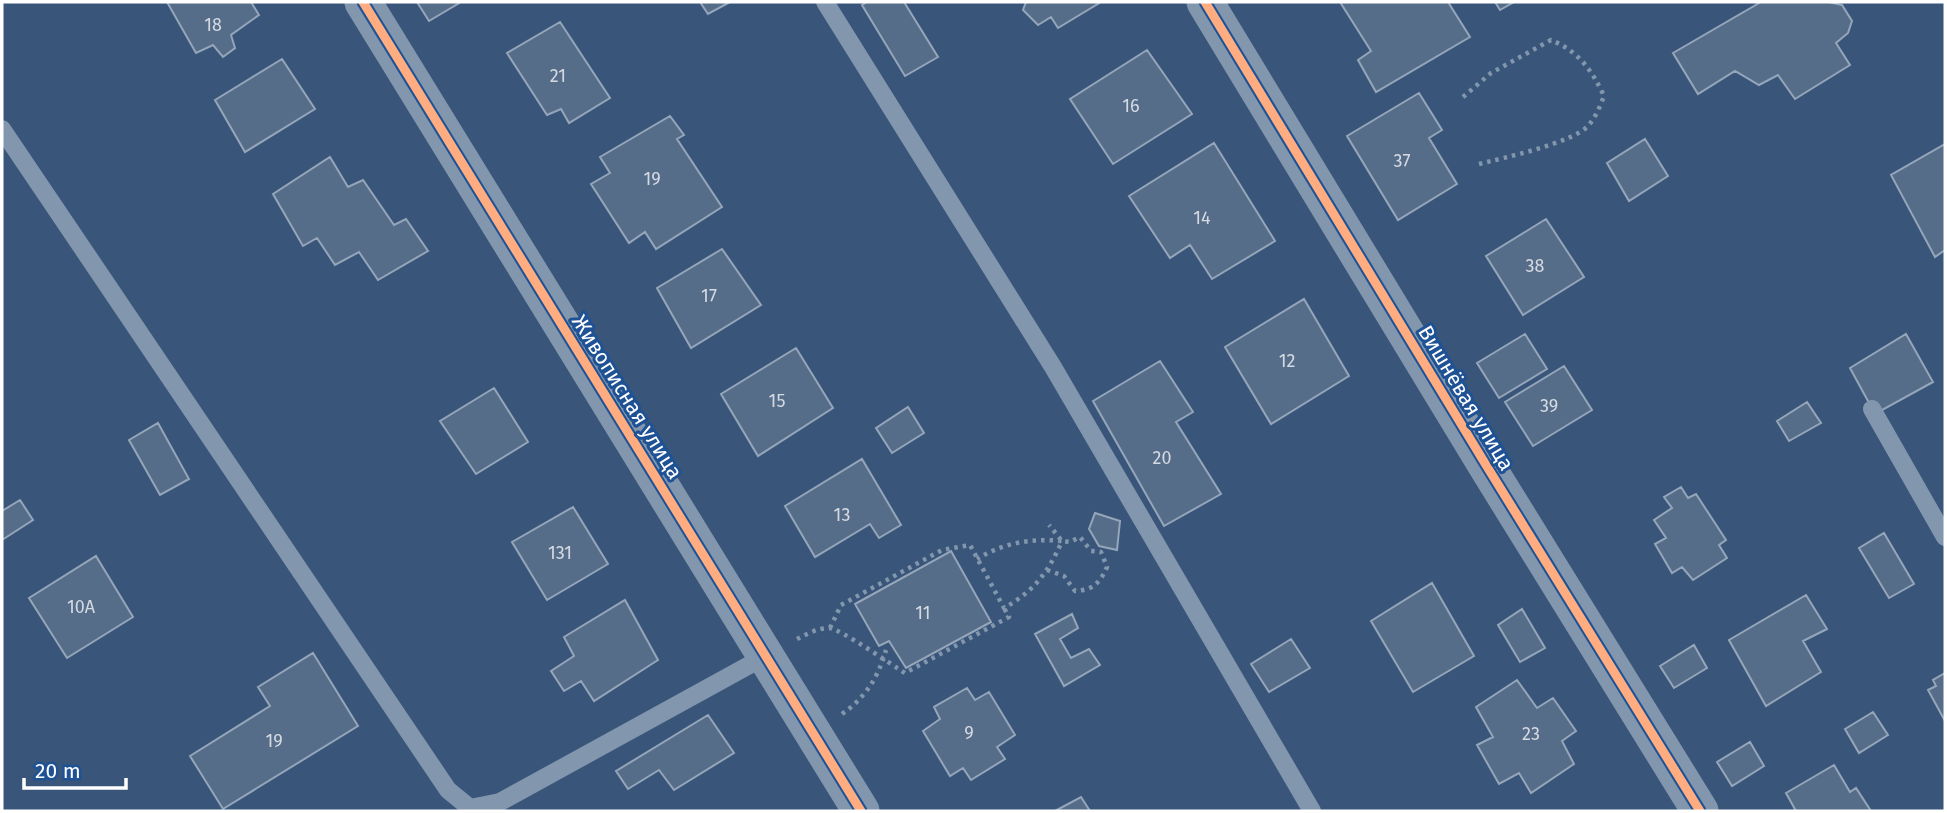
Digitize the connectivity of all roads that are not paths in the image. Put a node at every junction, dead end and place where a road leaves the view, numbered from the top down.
1 (363, 2) edge
2 (825, 2) edge
3 (1205, 2) edge
4 (2, 129) edge
5 (1872, 410) dead end
6 (1945, 537) edge
7 (765, 656) junction
8 (861, 811) edge
9 (1312, 811) edge
10 (1700, 811) edge

1 - 7 street, Живописная улица
2 - 9 lane
3 - 10 street, Вишнёвая улица
4 - 7 lane
5 - 6 lane
7 - 8 street, Живописная улица

